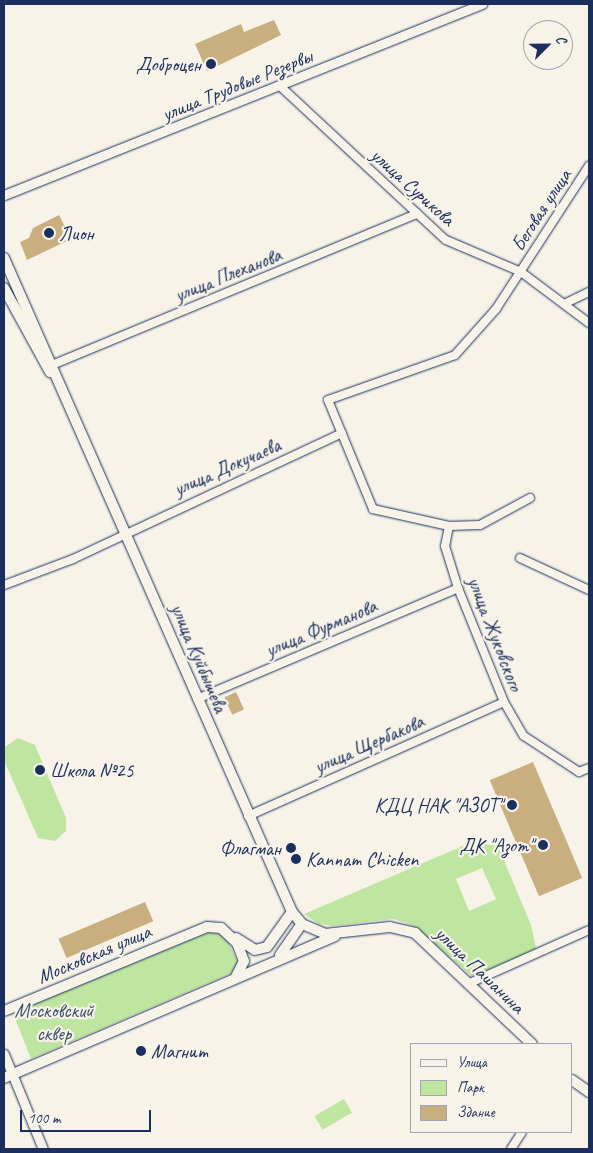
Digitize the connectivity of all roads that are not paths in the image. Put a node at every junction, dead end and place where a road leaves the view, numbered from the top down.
1 (482, 4) edge
2 (280, 86) junction
3 (589, 166) edge
4 (4, 195) edge
5 (417, 214) junction
6 (4, 258) edge
7 (521, 272) junction
8 (4, 288) edge
9 (589, 292) edge
10 (566, 303) junction
11 (589, 324) edge
12 (52, 365) junction
13 (70, 404) junction
14 (342, 433) junction
15 (530, 498) dead end
16 (448, 526) junction
17 (125, 531) junction
18 (520, 558) dead end
19 (4, 585) edge
20 (458, 588) junction
21 (589, 590) edge
22 (197, 699) junction
23 (504, 702) junction
24 (589, 768) edge
25 (248, 816) junction
26 (292, 912) junction
27 (302, 924) junction
28 (589, 930) edge
29 (340, 934) junction
30 (232, 936) junction
31 (274, 961) junction
32 (233, 979) junction
33 (470, 983) junction
34 (4, 1011) edge
35 (531, 1043) edge
36 (4, 1054) edge
37 (8, 1076) edge
38 (573, 1081) edge
39 (589, 1092) edge
40 (521, 1133) edge
41 (44, 1149) edge
42 (511, 1149) edge

1 - 2 street, улица Трудовые Резервы
2 - 4 street, улица Трудовые Резервы
2 - 5 street, улица Сурикова
3 - 7 street, Беговая улица
5 - 7 street, улица Сурикова
5 - 12 street, улица Плеханова
6 - 12 main road, улица Куйбышева
7 - 10 street, улица Сурикова
7 - 14 street, Беговая улица
8 - 13 main road
9 - 10 street
10 - 11 street, улица Сурикова
12 - 13 main road, улица Куйбышева
13 - 17 main road, улица Куйбышева
14 - 16 street
14 - 17 street, улица Докучаева
15 - 16 street
16 - 20 street, улица Жуковского
17 - 19 street, улица Докучаева
17 - 22 main road, улица Куйбышева
18 - 21 street
20 - 22 street, улица Фурманова
20 - 23 street, улица Жуковского
22 - 25 main road, улица Куйбышева
23 - 24 street, улица Жуковского
23 - 25 street, улица Щербакова
25 - 26 main road, улица Куйбышева
26 - 27 main road, улица Куйбышева
26 - 30 main road
27 - 29 main road, улица Куйбышева
27 - 31 main road
28 - 33 street
29 - 31 main road
29 - 33 main road, улица Пашанина
30 - 32 main road
30 - 34 main road, Московская улица
31 - 32 main road
32 - 37 main road
33 - 35 main road, улица Пашанина
36 - 37 street
37 - 41 street
38 - 39 main road
40 - 42 street

